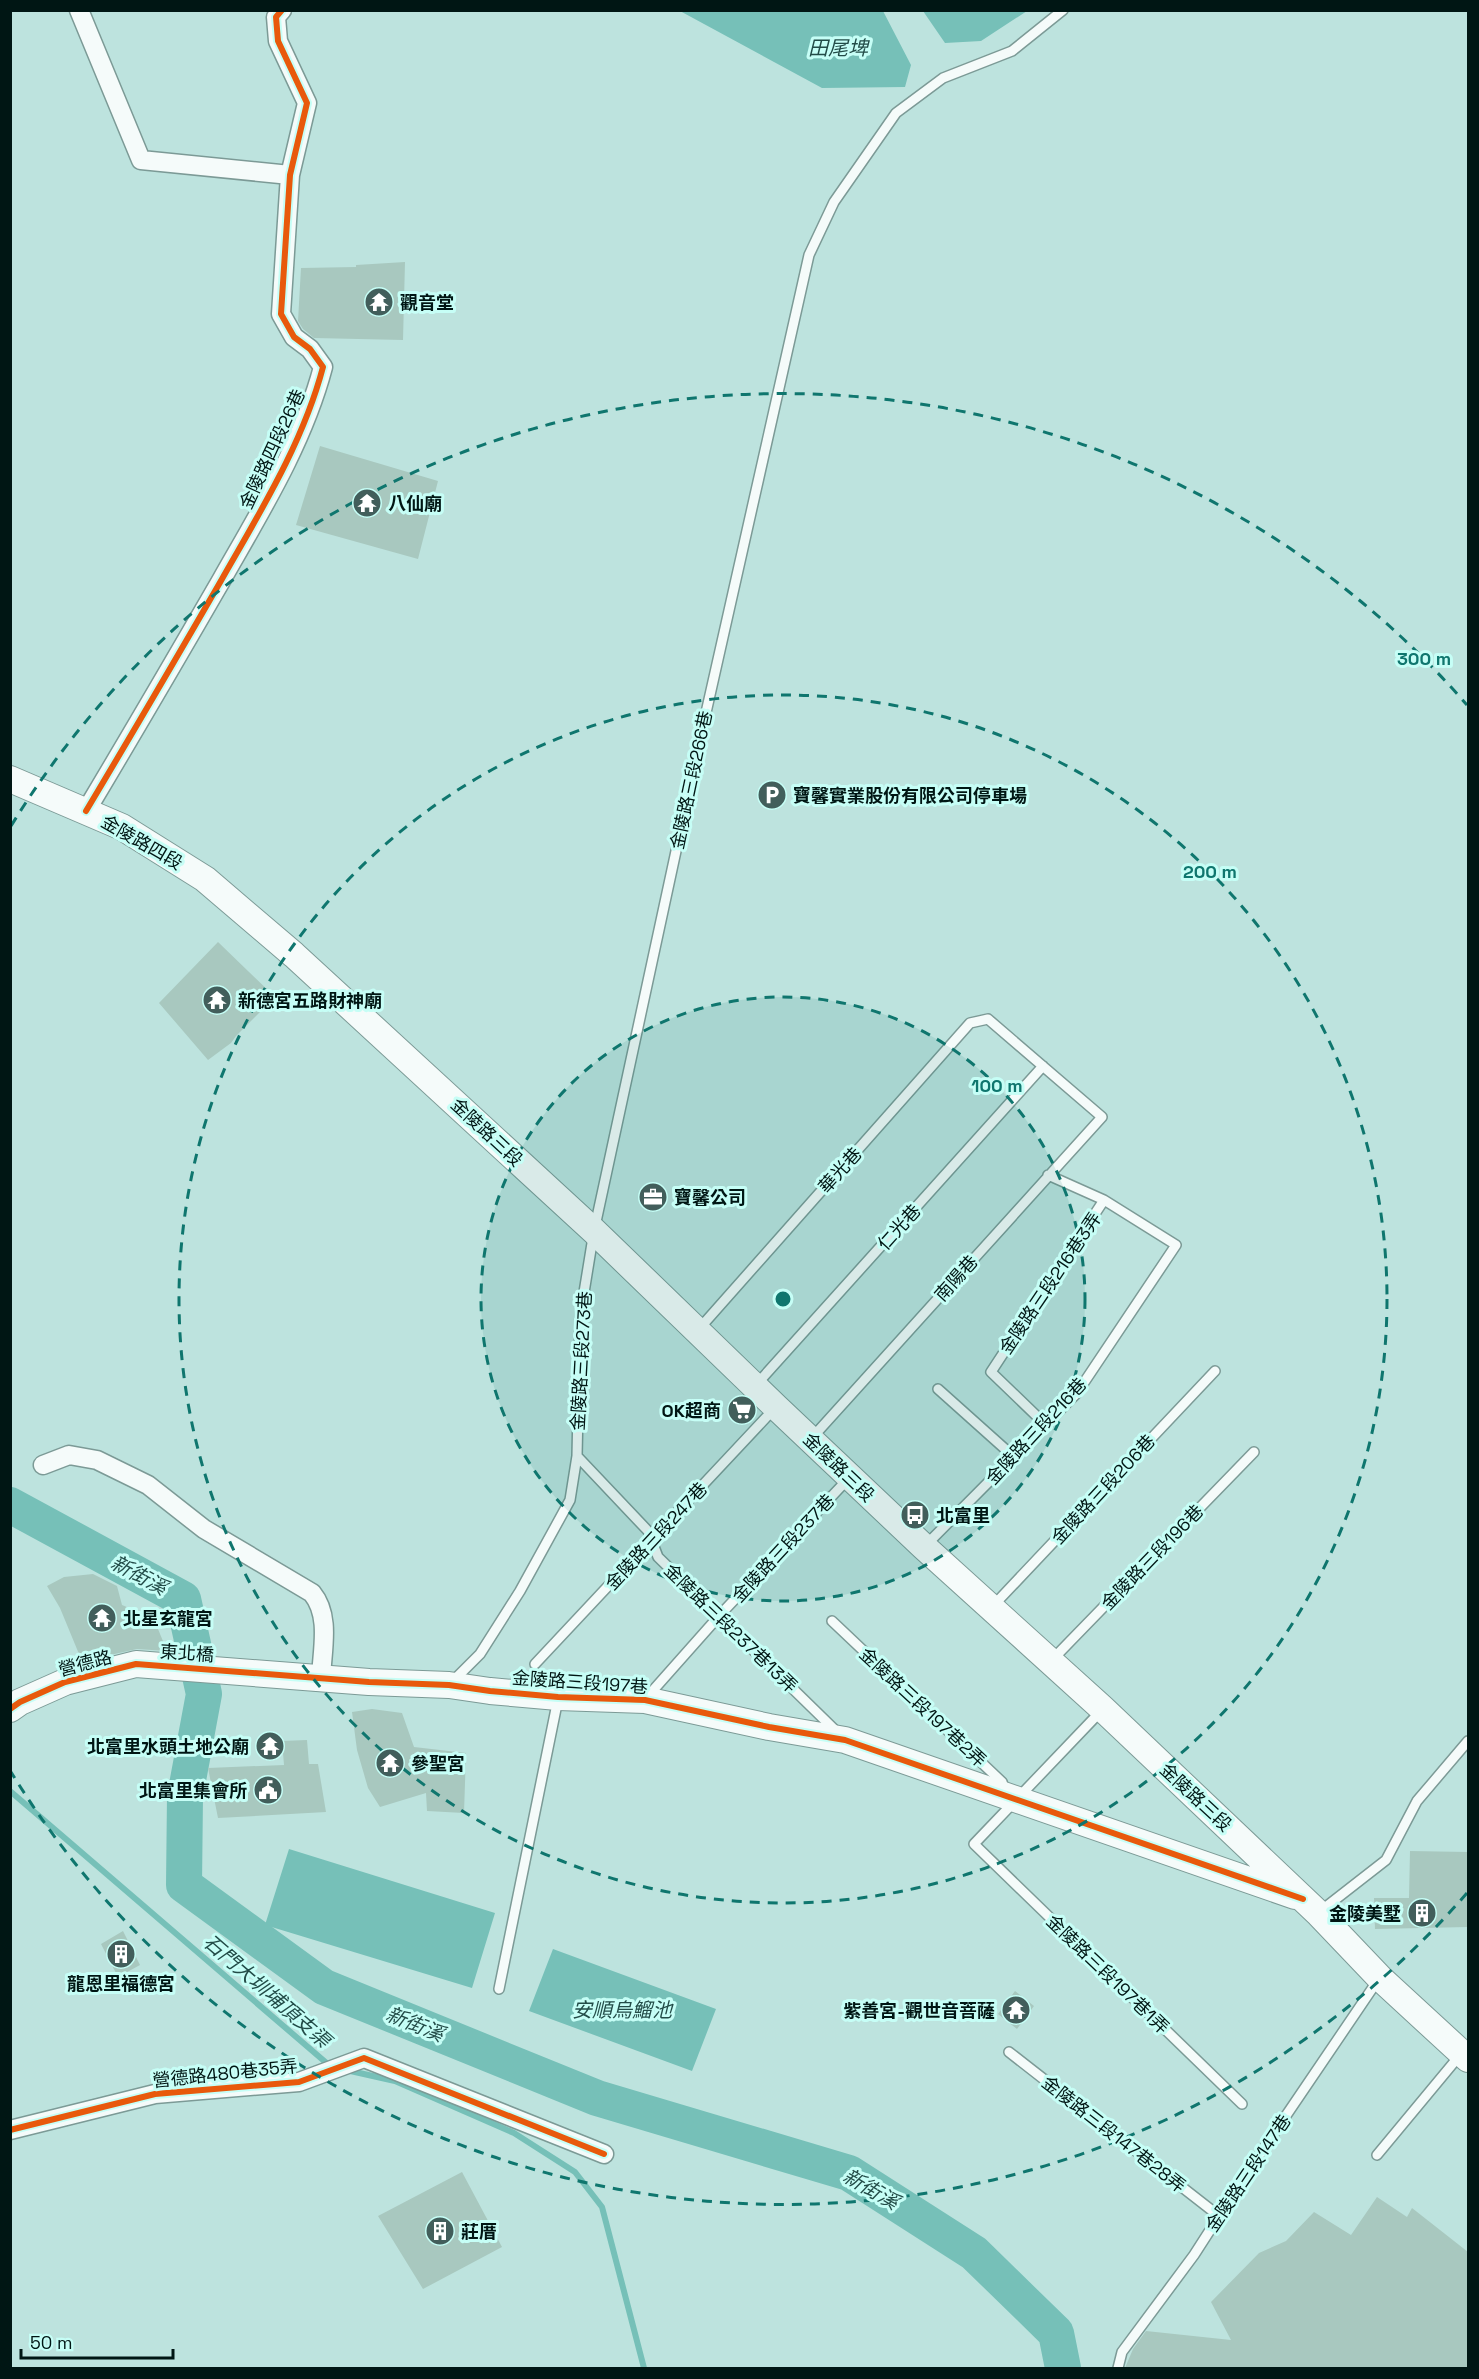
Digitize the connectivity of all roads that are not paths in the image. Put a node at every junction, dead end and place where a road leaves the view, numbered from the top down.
1 (79, 10) edge
2 (282, 10) edge
3 (1063, 10) edge
4 (290, 175) junction
5 (10, 779) edge
6 (86, 811) junction
7 (205, 879) joint
8 (1043, 1066) junction
9 (1048, 1175) junction
10 (1104, 1200) junction
11 (594, 1231) junction
12 (1176, 1245) joint
13 (697, 1331) junction
14 (1215, 1371) dead end
15 (755, 1387) junction
16 (938, 1389) dead end
17 (776, 1407) junction
18 (1046, 1425) junction
19 (811, 1439) junction
20 (1254, 1452) dead end
21 (577, 1456) junction
22 (1014, 1457) junction
23 (43, 1465) dead end
24 (850, 1477) junction
25 (651, 1541) junction
26 (924, 1547) junction
27 (991, 1607) junction
28 (719, 1616) junction
29 (832, 1621) dead end
30 (1050, 1662) junction
31 (136, 1664) joint
32 (536, 1664) dead end
33 (235, 1671) joint
34 (321, 1678) junction
35 (449, 1685) junction
36 (558, 1697) junction
37 (645, 1700) junction
38 (10, 1709) edge
39 (1103, 1709) junction
40 (845, 1740) junction
41 (1468, 1741) edge
42 (1012, 1798) junction
43 (1311, 1906) junction
44 (1380, 1978) junction
45 (499, 1989) dead end
46 (1009, 2052) dead end
47 (1466, 2052) edge
48 (1242, 2104) dead end
49 (10, 2130) edge
50 (604, 2154) dead end
51 (1377, 2155) dead end
52 (1219, 2216) junction
53 (1118, 2368) edge

1 - 4 street
2 - 4 street, 金陵路四段26巷
3 - 11 lane, 金陵路三段266巷
4 - 6 street, 金陵路四段26巷
5 - 6 main road, 金陵路四段
6 - 7 main road, 金陵路四段
7 - 11 main road, 金陵路三段
8 - 9 lane, 南陽巷
8 - 13 lane, 華光巷
8 - 15 lane, 仁光巷
9 - 10 lane
9 - 19 lane, 南陽巷
10 - 12 lane, 金陵路三段216巷3弄
10 - 18 lane, 金陵路三段216巷3弄
11 - 13 main road, 金陵路三段
11 - 21 lane, 金陵路三段273巷
12 - 18 lane, 金陵路三段216巷
13 - 15 main road, 金陵路三段
14 - 27 lane, 金陵路三段206巷
15 - 17 main road, 金陵路三段
16 - 22 lane
17 - 19 main road, 金陵路三段
17 - 25 lane, 金陵路三段247巷
18 - 22 lane, 金陵路三段216巷
19 - 24 main road, 金陵路三段
20 - 30 lane, 金陵路三段196巷
21 - 25 lane, 金陵路三段237巷13弄
21 - 35 lane, 金陵路三段273巷
22 - 26 lane, 金陵路三段216巷
23 - 34 street
24 - 26 main road, 金陵路三段
24 - 28 lane, 金陵路三段237巷
25 - 28 lane, 金陵路三段237巷13弄
25 - 32 lane, 金陵路三段247巷
26 - 27 main road, 金陵路三段
27 - 30 main road, 金陵路三段
28 - 37 lane, 金陵路三段237巷
28 - 40 lane, 金陵路三段237巷13弄
29 - 42 lane, 金陵路三段197巷2弄
30 - 39 main road, 金陵路三段
31 - 33 main road, 東北橋
31 - 38 main road, 營德路
33 - 34 main road, 金陵路三段197巷
34 - 35 main road, 金陵路三段197巷
35 - 36 main road, 金陵路三段197巷
36 - 37 main road, 金陵路三段197巷
36 - 45 lane
37 - 40 main road, 金陵路三段197巷
39 - 42 lane
39 - 43 main road, 金陵路三段
40 - 42 main road, 金陵路三段197巷
41 - 43 lane
42 - 43 main road, 金陵路三段197巷
42 - 48 lane, 金陵路三段197巷1弄
43 - 44 main road, 金陵路三段
44 - 47 main road, 金陵路三段
44 - 52 lane, 金陵路三段147巷
46 - 52 lane, 金陵路三段147巷28弄
47 - 51 lane
49 - 50 street, 營德路480巷35弄
52 - 53 lane, 金陵路三段147巷

